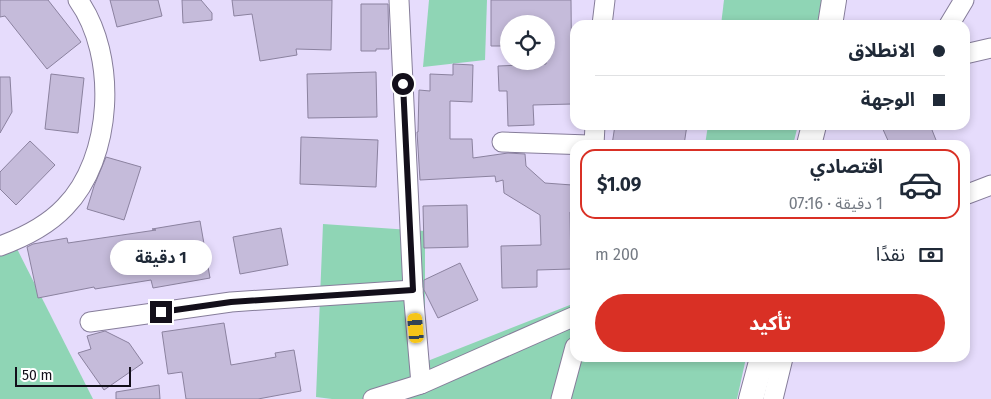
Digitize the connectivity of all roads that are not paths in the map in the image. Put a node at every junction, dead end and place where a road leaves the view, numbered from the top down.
1 (78, 0) edge
2 (399, 0) edge
3 (605, 0) edge
4 (834, 0) edge
5 (964, 0) edge
6 (603, 20) edge
7 (831, 20) edge
8 (952, 20) edge
9 (991, 48) edge
10 (970, 53) edge
11 (502, 142) dead end
12 (570, 144) edge
13 (991, 185) edge
14 (970, 193) edge
15 (0, 246) edge
16 (413, 290) junction
17 (570, 318) edge
18 (90, 322) dead end
19 (571, 362) edge
20 (761, 362) edge
21 (782, 362) edge
22 (420, 384) junction
23 (372, 399) edge
24 (561, 399) edge
25 (750, 399) edge
26 (773, 399) edge

1 - 15 street
2 - 16 street
3 - 6 street
4 - 7 main road
5 - 8 street
9 - 10 street
11 - 12 street
13 - 14 street
16 - 18 street
16 - 22 street
17 - 22 street
19 - 24 street
20 - 25 main road
21 - 26 street
22 - 23 street

